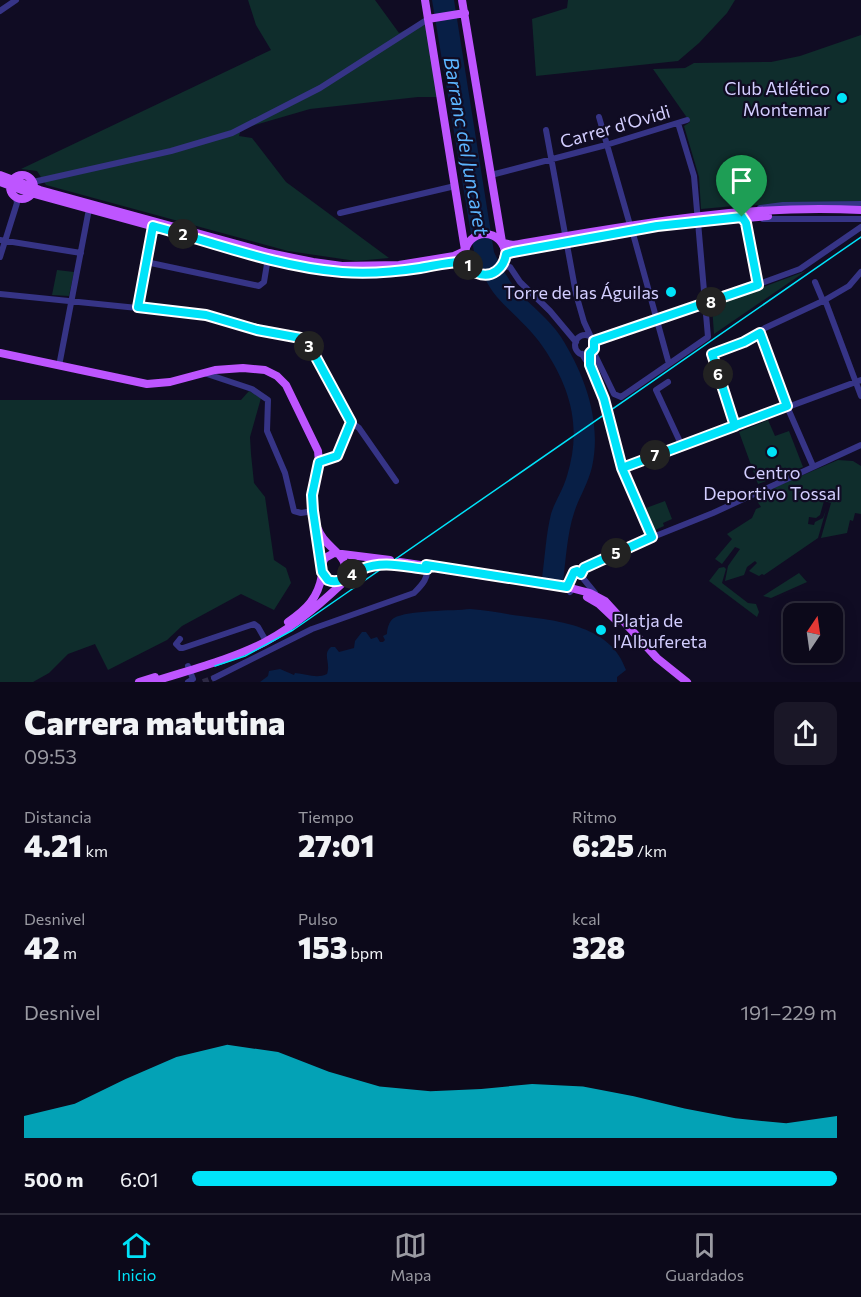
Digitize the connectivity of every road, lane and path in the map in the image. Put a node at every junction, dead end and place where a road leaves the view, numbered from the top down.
1 (16, 0) edge
2 (425, 0) edge
3 (462, 0) edge
4 (0, 11) edge
5 (461, 14) junction
6 (431, 19) junction
7 (599, 117) dead end
8 (687, 120) dead end
9 (678, 123) junction
10 (546, 130) dead end
11 (606, 145) junction
12 (551, 160) junction
13 (0, 175) edge
14 (491, 175) junction
15 (0, 182) edge
16 (11, 183) junction
17 (454, 186) junction
18 (33, 188) junction
19 (18, 200) junction
20 (861, 204) edge
21 (89, 209) junction
22 (861, 210) edge
23 (340, 213) dead end
24 (743, 214) junction
25 (861, 215) edge
26 (698, 218) junction
27 (861, 219) edge
28 (153, 226) junction
29 (631, 227) junction
30 (861, 227) edge
31 (566, 239) junction
32 (2, 241) edge
33 (502, 243) junction
34 (465, 251) junction
35 (81, 253) junction
36 (506, 254) junction
37 (0, 257) edge
38 (268, 258) junction
39 (146, 262) junction
40 (467, 263) junction
41 (502, 266) junction
42 (861, 272) edge
43 (815, 282) dead end
44 (758, 285) junction
45 (0, 294) edge
46 (824, 300) junction
47 (71, 301) junction
48 (706, 304) junction
49 (138, 307) junction
50 (658, 321) junction
51 (760, 333) junction
52 (576, 342) junction
53 (592, 345) junction
54 (0, 353) edge
55 (582, 354) junction
56 (669, 364) junction
57 (590, 365) junction
58 (59, 366) junction
59 (204, 372) junction
60 (859, 381) edge
61 (668, 382) dead end
62 (861, 396) edge
63 (787, 406) junction
64 (351, 422) junction
65 (735, 426) junction
66 (681, 444) junction
67 (861, 445) edge
68 (319, 462) junction
69 (813, 466) junction
70 (622, 468) junction
71 (396, 481) dead end
72 (313, 511) junction
73 (314, 520) junction
74 (652, 537) junction
75 (328, 545) junction
76 (338, 554) junction
77 (350, 555) junction
78 (362, 557) junction
79 (392, 563) junction
80 (426, 567) junction
81 (362, 569) junction
82 (322, 571) junction
83 (580, 571) junction
84 (352, 574) junction
85 (343, 579) junction
86 (337, 589) junction
87 (566, 589) junction
88 (601, 598) junction
89 (180, 639) dead end
90 (265, 640) junction
91 (189, 668) junction
92 (214, 678) dead end
93 (139, 682) edge
94 (152, 682) edge
95 (188, 682) edge
96 (679, 682) edge
97 (687, 682) edge

1 - 4 street
2 - 6 main road
3 - 5 main road
5 - 6 main road
5 - 14 main road
6 - 17 main road
6 - 18 street
7 - 11 street
8 - 9 street, Carrer d'Ovidi
9 - 11 street, Carrer d'Ovidi
9 - 26 street
10 - 12 street
11 - 12 street, Carrer d'Ovidi
11 - 29 street
12 - 14 street, Carrer d'Ovidi
12 - 31 street
13 - 16 main road
14 - 33 main road
15 - 16 main road
16 - 18 main road
16 - 18 main road
16 - 19 main road
17 - 23 street
17 - 34 main road
18 - 19 main road
18 - 21 main road
18 - 34 main road
19 - 32 street
20 - 24 street
21 - 28 main road
21 - 35 street
22 - 24 main road
24 - 25 main road
24 - 26 main road
24 - 27 street
24 - 44 street
26 - 29 main road
26 - 48 street
28 - 38 main road
28 - 39 street
29 - 31 main road
29 - 50 street
30 - 44 street
31 - 33 main road
31 - 36 main road
31 - 53 street
32 - 35 street
32 - 37 street
33 - 34 main road
33 - 36 main road
34 - 40 main road
35 - 47 street
36 - 41 main road
38 - 39 street
38 - 40 main road
39 - 49 street
40 - 41 main road
41 - 52 street
42 - 46 street
43 - 46 street
44 - 48 street
45 - 47 street
46 - 51 street
46 - 60 street
47 - 49 street
47 - 58 street
48 - 50 street
48 - 56 street
49 - 64 street
50 - 53 street
50 - 56 street
51 - 63 street
51 - 65 street
52 - 53 street
52 - 55 street
53 - 55 street
53 - 56 street
53 - 57 street
54 - 58 main road
55 - 57 street
57 - 70 street
58 - 59 main road
59 - 68 main road
59 - 72 street
60 - 62 street
60 - 63 street
61 - 66 street
63 - 65 street
63 - 69 street
64 - 68 street
64 - 71 street
65 - 66 street
66 - 70 street
67 - 69 street
68 - 72 main road
69 - 74 street
70 - 74 street
72 - 73 main road
73 - 75 main road
73 - 82 main road
74 - 83 street
75 - 76 main road
75 - 77 main road
76 - 77 main road
76 - 82 main road
76 - 85 main road
77 - 78 main road
78 - 79 main road
78 - 81 main road
79 - 80 main road
79 - 81 main road
80 - 87 main road
80 - 92 street
81 - 84 main road
82 - 85 main road
82 - 90 main road
83 - 87 street
83 - 88 street
84 - 85 main road
84 - 86 main road
85 - 86 main road
86 - 90 main road
87 - 88 main road
87 - 96 main road
88 - 97 main road
89 - 90 street
90 - 91 main road
91 - 93 main road
91 - 94 main road
91 - 95 street

